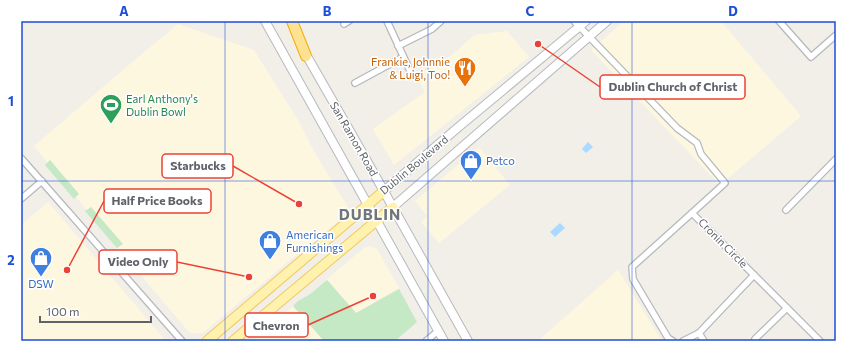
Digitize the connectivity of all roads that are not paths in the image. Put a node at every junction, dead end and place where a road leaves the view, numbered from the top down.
1 (265, 21) edge
2 (286, 21) edge
3 (292, 21) edge
4 (387, 21) edge
5 (441, 21) edge
6 (586, 21) edge
7 (606, 21) edge
8 (779, 21) edge
9 (576, 24) edge
10 (836, 35) edge
11 (589, 36) junction
12 (398, 46) junction
13 (306, 56) junction
14 (403, 57) junction
15 (411, 74) dead end
16 (355, 83) dead end
17 (21, 158) edge
18 (836, 159) edge
19 (42, 181) junction
20 (384, 191) junction
21 (21, 199) edge
22 (367, 205) junction
23 (393, 207) junction
24 (786, 210) dead end
25 (692, 213) junction
26 (376, 221) junction
27 (754, 276) junction
28 (787, 308) junction
29 (438, 331) junction
30 (699, 333) junction
31 (755, 339) dead end
32 (182, 341) edge
33 (207, 341) edge
34 (233, 341) edge
35 (426, 341) edge
36 (444, 341) edge
37 (468, 341) edge
38 (673, 341) edge
39 (683, 341) edge
40 (704, 341) edge
41 (820, 341) edge

1 - 22 main road, San Ramon Road
2 - 13 main road, San Ramon Road
3 - 13 highway
4 - 12 street
5 - 12 street
6 - 9 main road, Dublin Boulevard
7 - 11 main road, Dublin Boulevard
8 - 10 street
9 - 11 street
9 - 20 main road, Dublin Boulevard
11 - 23 main road, Dublin Boulevard
11 - 25 street
12 - 14 street
13 - 20 main road, San Ramon Road
14 - 15 street
14 - 16 street
17 - 19 street
18 - 24 street
19 - 21 street
19 - 32 street
20 - 22 main road, Dublin Boulevard
20 - 23 main road, San Ramon Road
22 - 26 main road, San Ramon Road
22 - 33 main road, Dublin Boulevard
23 - 26 main road, Dublin Boulevard
23 - 37 main road, San Ramon Road
25 - 27 street, Cronin Circle
25 - 38 street, Cronin Circle
26 - 29 main road, San Ramon Road
26 - 34 main road, Dublin Boulevard
27 - 28 street, Cronin Circle
27 - 30 street
28 - 31 street
28 - 41 street, Cronin Circle
29 - 35 street
29 - 36 main road, San Ramon Road
30 - 39 street
30 - 40 street

